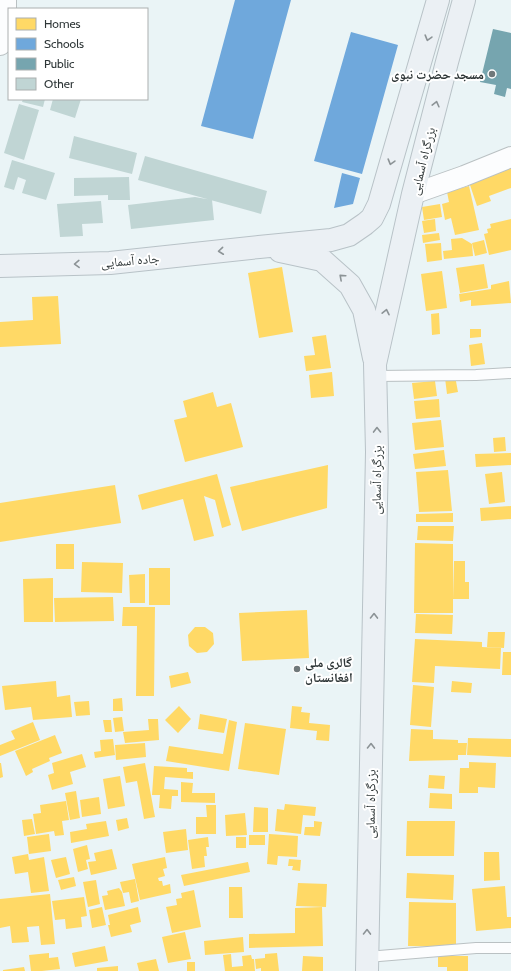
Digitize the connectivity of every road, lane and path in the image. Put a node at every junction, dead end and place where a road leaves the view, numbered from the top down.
1 (5, 0) edge
2 (438, 0) edge
3 (464, 0) edge
4 (0, 44) edge
5 (511, 157) edge
6 (413, 194) junction
7 (260, 246) junction
8 (0, 266) edge
9 (375, 370) junction
10 (511, 373) edge
11 (511, 948) edge
12 (367, 964) edge

1 - 4 main road
2 -> 7 highway
6 -> 3 highway, بزرگراه آسمایی
5 - 6 street
9 -> 6 highway, بزرگراه آسمایی
7 -> 8 highway, جاده آسمایی
9 -> 7 highway
9 - 10 lane
12 -> 9 highway, بزرگراه آسمایی
11 - 12 lane

